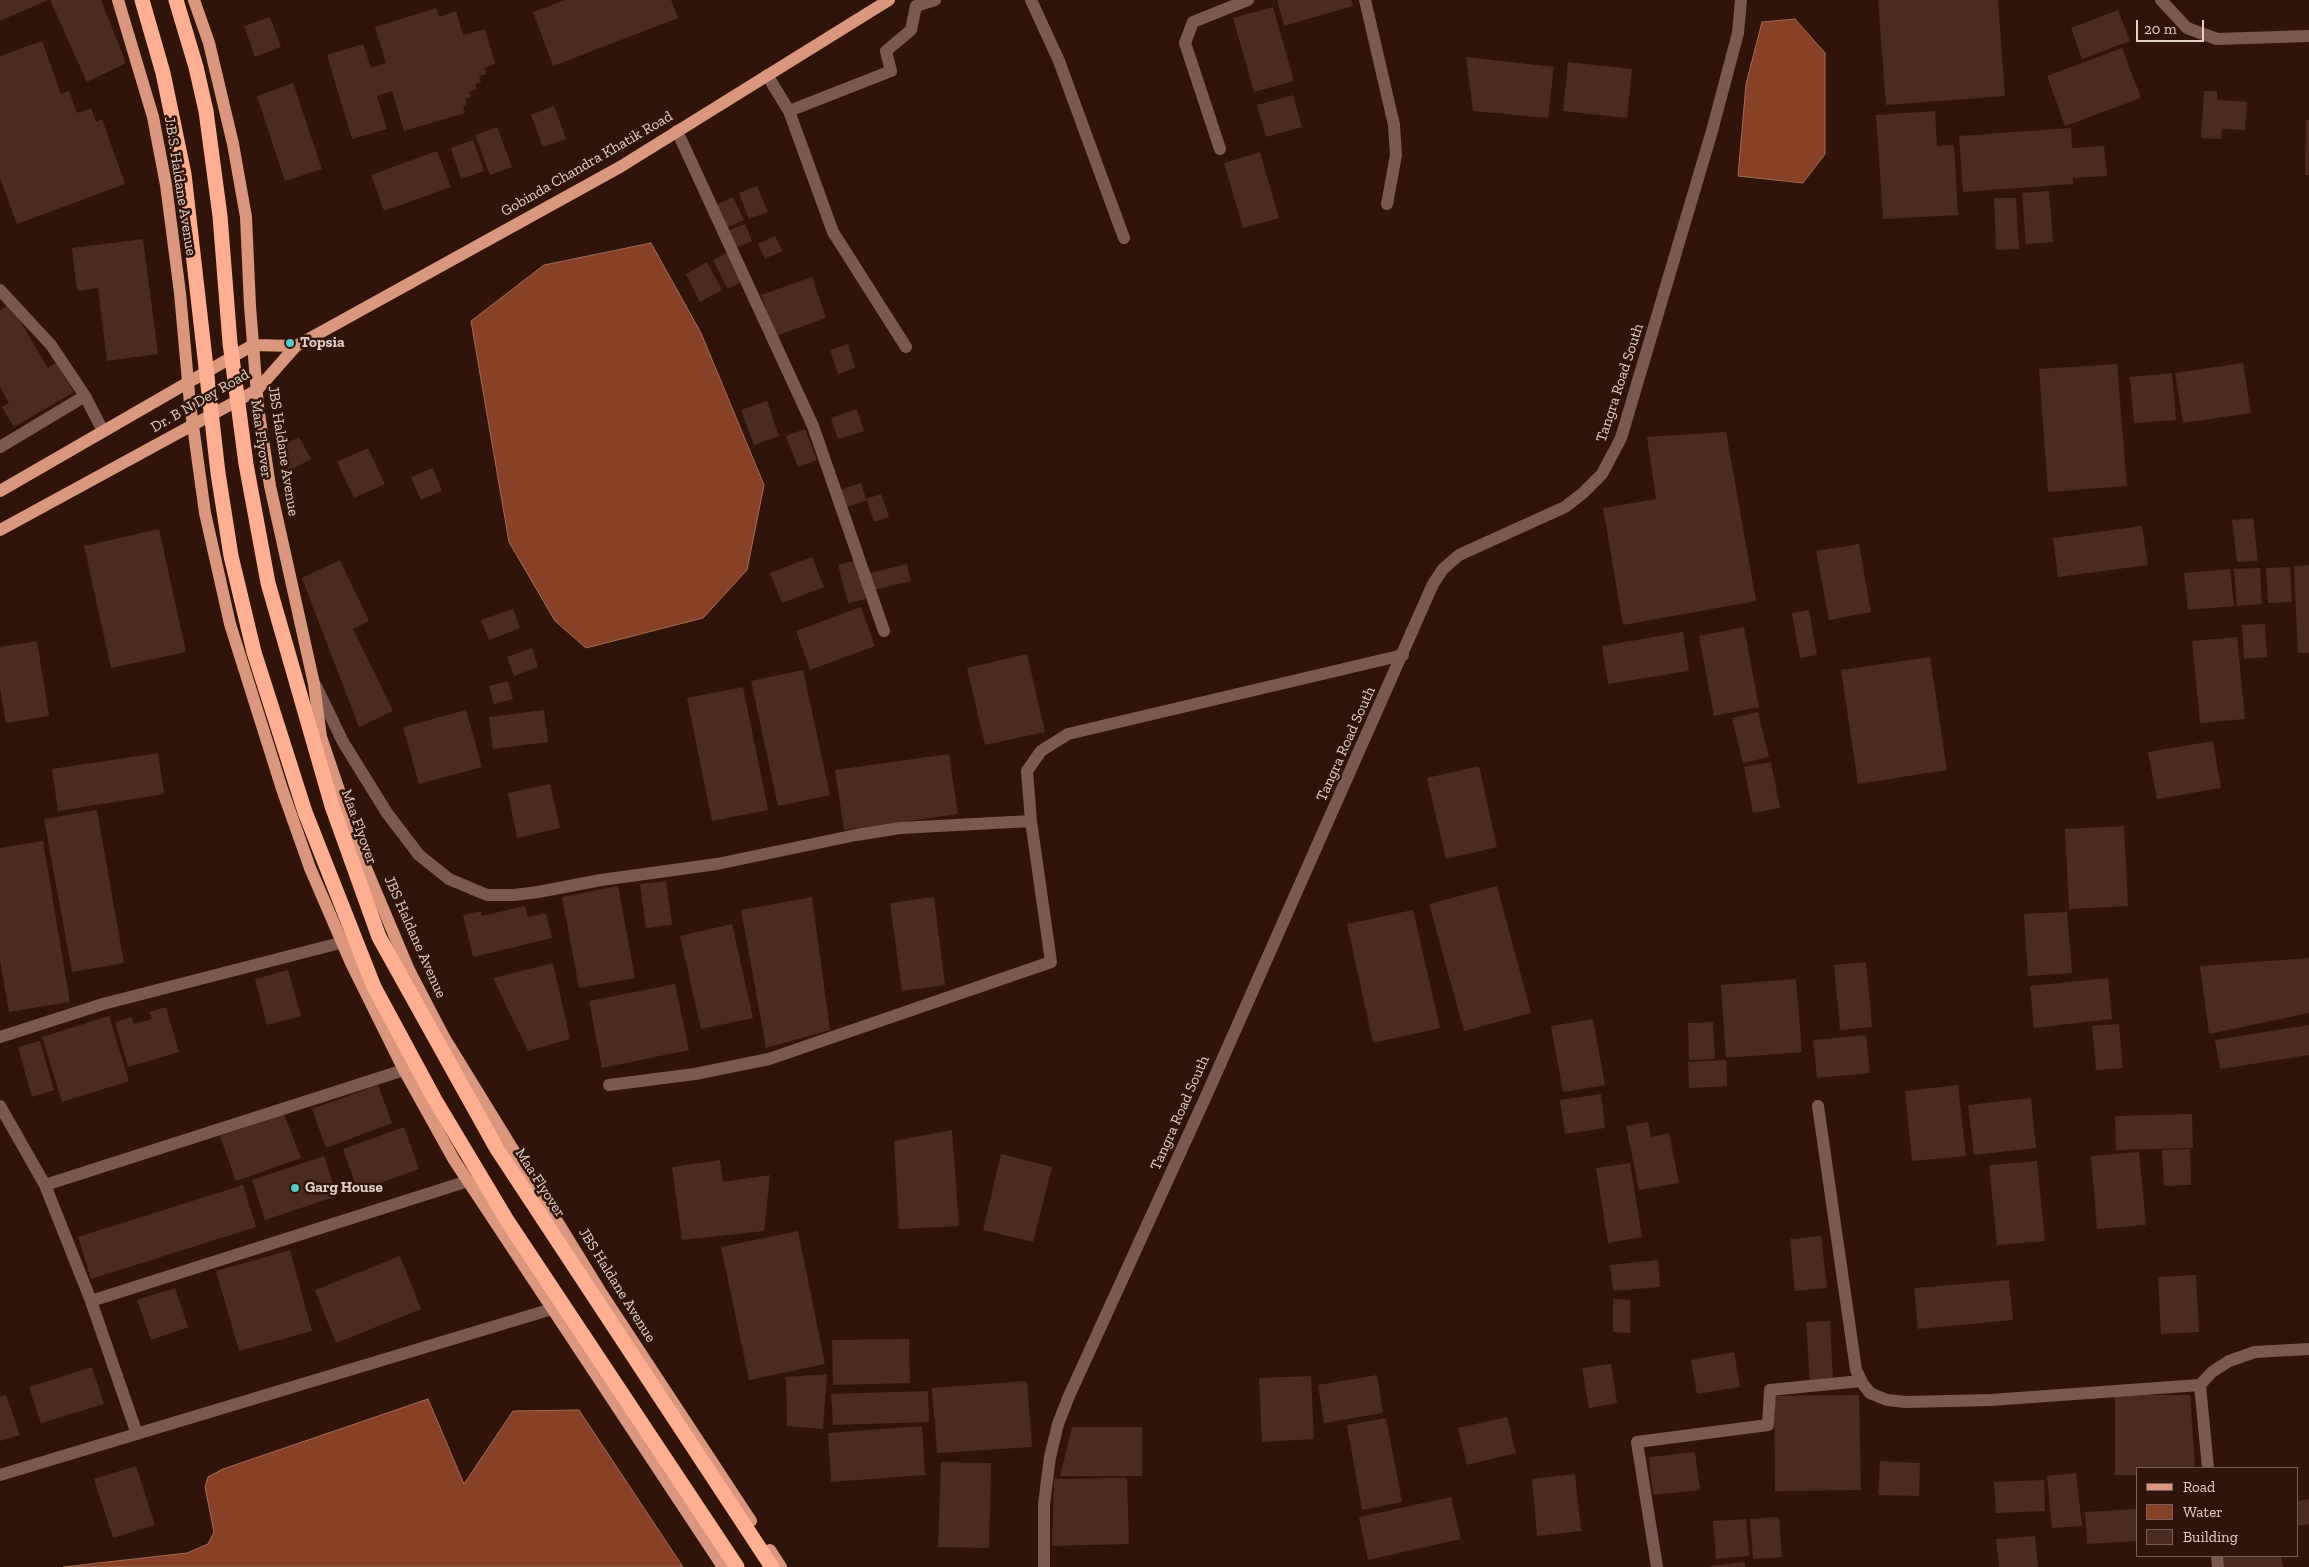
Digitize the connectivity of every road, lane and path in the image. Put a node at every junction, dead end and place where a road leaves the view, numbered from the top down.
1 (118, 0) edge
2 (142, 0) edge
3 (176, 0) edge
4 (194, 0) edge
5 (889, 0) edge
6 (935, 0) edge
7 (1031, 0) edge
8 (1248, 0) edge
9 (1365, 0) edge
10 (1741, 0) edge
11 (2162, 0) edge
12 (2309, 36) edge
13 (767, 75) junction
14 (789, 111) junction
15 (677, 131) junction
16 (1220, 149) dead end
17 (1387, 204) dead end
18 (1124, 238) dead end
19 (0, 290) edge
20 (253, 345) junction
21 (296, 346) junction
22 (906, 347) dead end
23 (187, 382) junction
24 (257, 390) junction
25 (85, 396) junction
26 (193, 426) junction
27 (103, 431) junction
28 (0, 446) edge
29 (0, 491) edge
30 (0, 530) edge
31 (884, 631) dead end
32 (1403, 656) junction
33 (314, 684) junction
34 (1031, 821) junction
35 (344, 942) junction
36 (0, 1036) edge
37 (404, 1070) junction
38 (609, 1085) dead end
39 (0, 1106) edge
40 (1818, 1106) dead end
41 (468, 1181) junction
42 (45, 1185) junction
43 (91, 1302) junction
44 (552, 1309) junction
45 (2309, 1349) edge
46 (1861, 1381) junction
47 (2200, 1385) junction
48 (137, 1434) junction
49 (2208, 1467) edge
50 (0, 1475) edge
51 (723, 1567) edge
52 (737, 1567) edge
53 (772, 1567) edge
54 (781, 1567) edge
55 (1044, 1567) edge
56 (1658, 1567) edge

1 - 23 main road, J.B.S. Haldane Avenue
2 - 52 highway, bridge
3 - 53 highway, Maa Flyover, bridge
4 - 20 main road, JBS Haldane Avenue
5 - 13 main road, Gobinda Chandra Khatik Road
6 - 14 street
7 - 18 street
8 - 16 street
9 - 17 street
10 - 32 street, Tangra Road South
11 - 12 street
13 - 14 street
13 - 15 main road, Gobinda Chandra Khatik Road
14 - 22 street
15 - 21 main road, Gobinda Chandra Khatik Road
15 - 31 street
19 - 25 street
20 - 21 main road
20 - 23 main road, Dr. B N Dey Road
20 - 24 main road, JBS Haldane Avenue
21 - 24 main road, Dr. B N Dey Road
23 - 26 main road
23 - 27 main road, Dr. B N Dey Road
24 - 26 main road, Dr. B N Dey Road
24 - 33 main road, JBS Haldane Avenue
25 - 27 street
25 - 28 street
26 - 30 main road, Dr. B N Dey Road
26 - 35 main road
27 - 29 main road, Dr. B N Dey Road
32 - 34 street
32 - 55 street, Tangra Road South
33 - 34 street
33 - 54 main road, JBS Haldane Avenue
34 - 38 street
35 - 36 street
35 - 37 main road
37 - 41 main road
37 - 42 street
39 - 42 street
40 - 46 street
41 - 43 street
41 - 44 main road
42 - 43 street
43 - 48 street
44 - 48 street
44 - 51 main road
45 - 47 street
46 - 47 street
46 - 56 street
47 - 49 street
48 - 50 street

